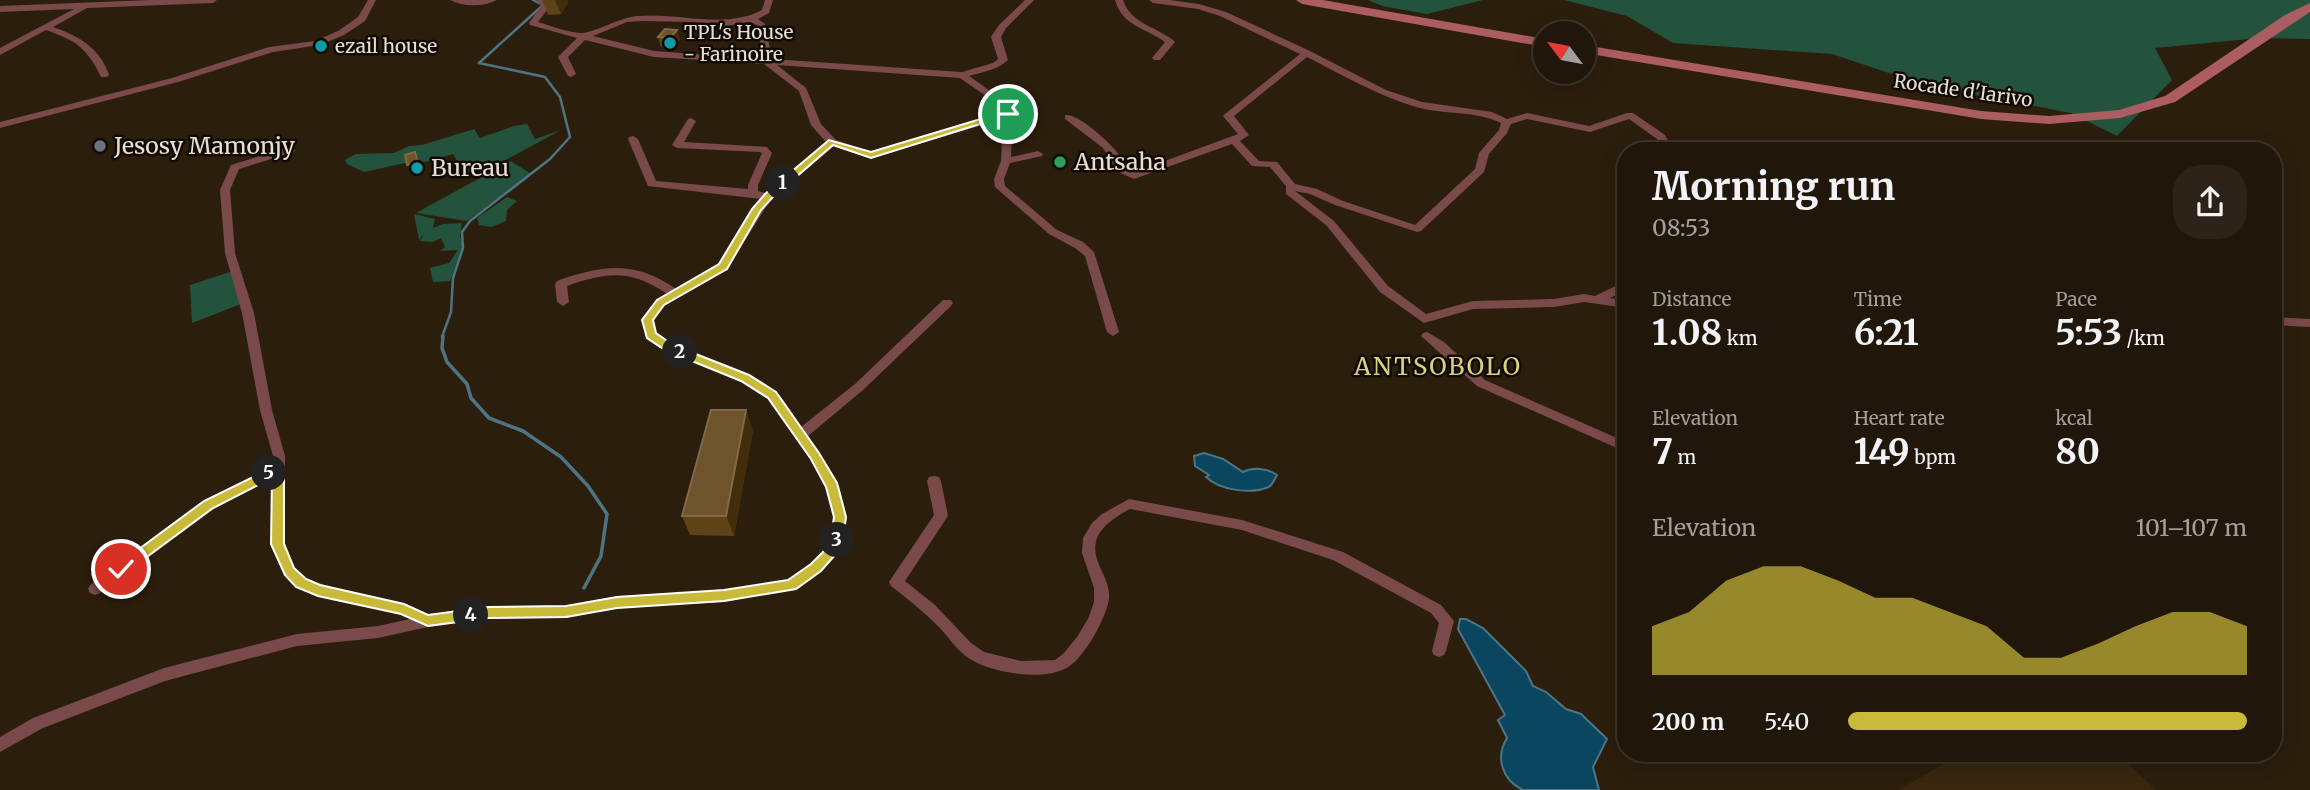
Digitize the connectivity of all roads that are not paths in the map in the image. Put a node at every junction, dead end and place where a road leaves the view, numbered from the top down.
1 (35, 0) edge
2 (99, 0) edge
3 (214, 0) edge
4 (372, 0) edge
5 (454, 0) edge
6 (493, 0) edge
7 (541, 0) edge
8 (769, 0) edge
9 (1030, 0) edge
10 (1119, 0) edge
11 (1153, 0) edge
12 (1302, 0) edge
13 (1325, 0) edge
14 (2304, 0) edge
15 (26, 6) junction
16 (82, 7) junction
17 (2310, 7) edge
18 (0, 9) edge
19 (751, 19) junction
20 (48, 28) junction
21 (1533, 35) edge
22 (583, 37) junction
23 (1533, 41) edge
24 (1596, 45) edge
25 (1596, 51) edge
26 (0, 52) edge
27 (1305, 52) junction
28 (1157, 58) dead end
29 (768, 63) junction
30 (571, 74) dead end
31 (104, 75) dead end
32 (962, 75) junction
33 (111, 96) joint
34 (1008, 114) junction
35 (1068, 117) dead end
36 (691, 121) dead end
37 (1506, 122) junction
38 (0, 125) edge
39 (633, 139) dead end
40 (1234, 140) junction
41 (832, 142) junction
42 (1664, 142) edge
43 (290, 150) dead end
44 (1038, 154) dead end
45 (1006, 161) junction
46 (1291, 186) junction
47 (753, 193) junction
48 (767, 197) junction
49 (1617, 290) edge
50 (674, 293) junction
51 (1596, 300) junction
52 (563, 302) dead end
53 (947, 303) dead end
54 (1617, 303) edge
55 (2282, 321) edge
56 (2310, 323) edge
57 (1113, 332) dead end
58 (1427, 336) dead end
59 (800, 435) junction
60 (1617, 443) edge
61 (278, 469) junction
62 (934, 481) dead end
63 (95, 589) dead end
64 (428, 621) junction
65 (1439, 651) dead end
66 (0, 745) edge

1 - 15 street
2 - 16 street
3 - 16 street
4 - 33 street
5 - 6 street
7 - 22 street
8 - 19 street
9 - 32 street
10 - 28 street
11 - 27 street
12 - 23 main road
13 - 21 main road
14 - 24 main road, Rocade d'Iarivo
15 - 16 street
15 - 18 street
16 - 20 street
17 - 25 main road, Rocade d'Iarivo
19 - 22 street
19 - 29 street
20 - 26 street
20 - 31 street
22 - 29 street
22 - 30 street
27 - 37 street
27 - 40 street
29 - 32 street
29 - 41 street
32 - 34 street
33 - 38 street
34 - 41 street
34 - 45 street
35 - 40 street
36 - 47 street
37 - 42 street
37 - 46 street
39 - 47 street
40 - 46 street
41 - 48 street
43 - 61 street
44 - 45 street
45 - 57 street
46 - 51 street
47 - 48 street
48 - 50 street
49 - 51 street
50 - 52 street
50 - 59 street
51 - 54 street
53 - 59 street
55 - 56 street
58 - 60 street
59 - 64 street
61 - 63 street
61 - 64 street
62 - 65 street
64 - 66 street

